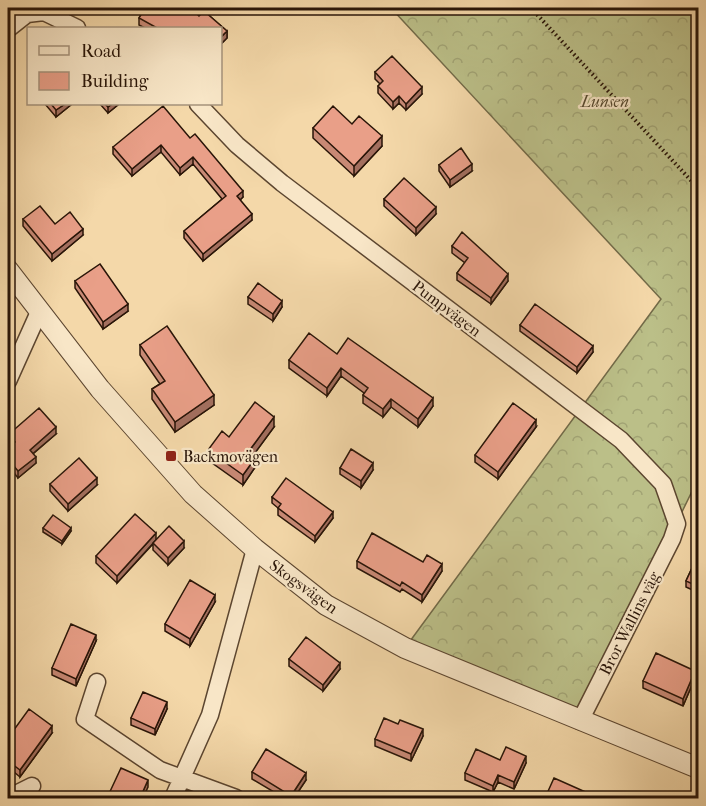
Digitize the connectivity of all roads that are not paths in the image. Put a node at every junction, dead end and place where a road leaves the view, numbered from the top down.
1 (75, 27) edge
2 (8, 29) edge
3 (199, 105) edge
4 (8, 270) edge
5 (39, 312) junction
6 (8, 381) edge
7 (677, 524) joint
8 (255, 549) junction
9 (97, 682) dead end
10 (580, 721) junction
11 (699, 768) edge
12 (182, 778) junction
13 (32, 786) dead end
14 (8, 798) edge
15 (173, 798) edge
16 (236, 798) edge

1 - 2 street
3 - 7 street, Pumpvägen
4 - 5 street, Skogsvägen
5 - 6 street
5 - 8 street, Skogsvägen
7 - 10 street, Bror Wallins väg
8 - 10 street, Skogsvägen
8 - 12 street
9 - 12 street
10 - 11 street, Skogsvägen
12 - 15 street
12 - 16 street
13 - 14 street

